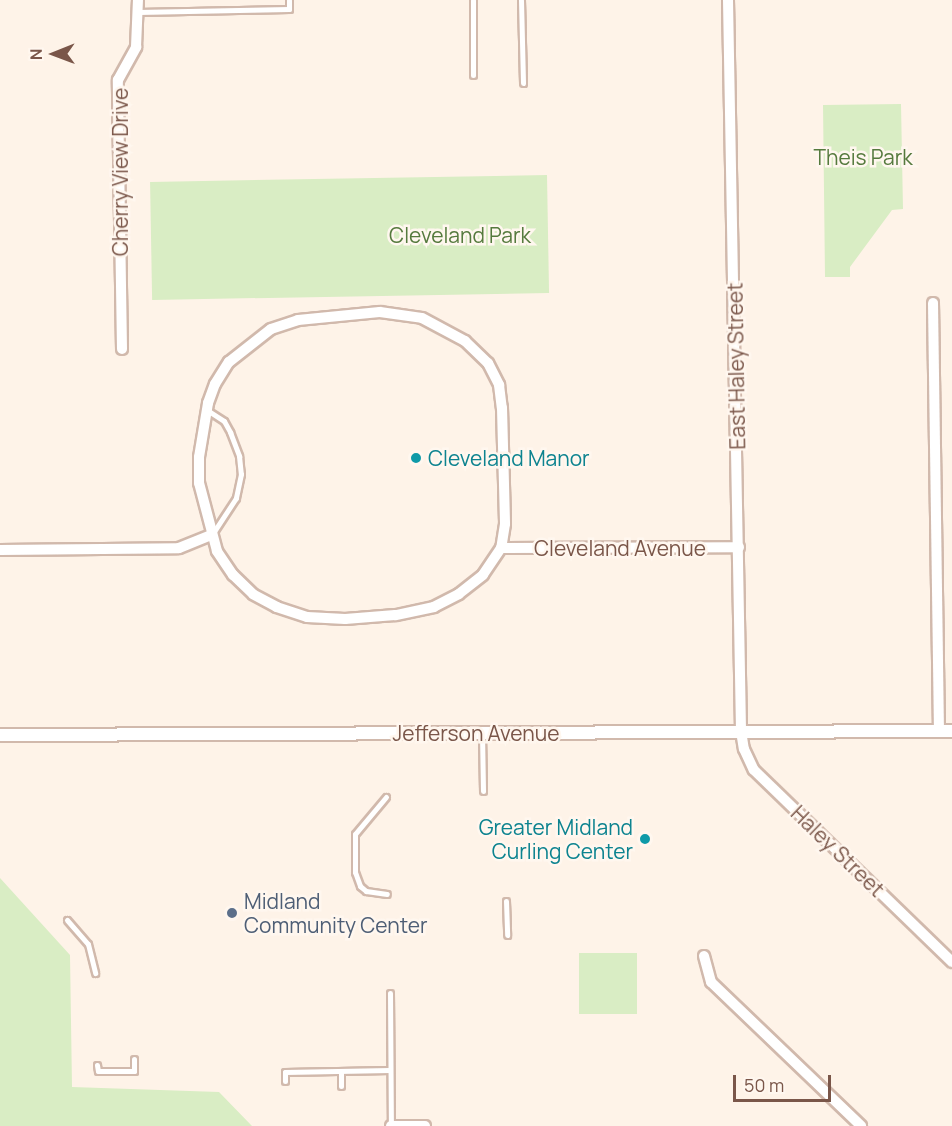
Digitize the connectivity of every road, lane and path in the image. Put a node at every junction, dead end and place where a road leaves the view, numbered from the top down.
1 (138, 0) edge
2 (289, 0) edge
3 (473, 0) edge
4 (521, 0) edge
5 (728, 0) edge
6 (138, 12) junction
7 (473, 75) dead end
8 (523, 83) dead end
9 (933, 303) dead end
10 (122, 349) dead end
11 (207, 409) junction
12 (212, 535) junction
13 (739, 547) junction
14 (501, 548) junction
15 (0, 550) edge
16 (741, 731) junction
17 (939, 731) junction
18 (952, 731) edge
19 (482, 733) junction
20 (0, 735) edge
21 (483, 791) dead end
22 (386, 797) dead end
23 (387, 894) dead end
24 (506, 902) dead end
25 (67, 920) dead end
26 (507, 935) dead end
27 (704, 956) dead end
28 (952, 962) edge
29 (95, 973) dead end
30 (390, 993) dead end
31 (134, 1059) dead end
32 (98, 1065) dead end
33 (390, 1070) junction
34 (341, 1071) junction
35 (285, 1081) dead end
36 (341, 1086) dead end
37 (391, 1126) edge
38 (425, 1126) edge
39 (861, 1126) edge

1 - 6 street, Cherry View Drive
2 - 6 lane
3 - 7 lane
4 - 8 lane
5 - 13 street, East Haley Street
6 - 10 street, Cherry View Drive
9 - 17 street
11 - 12 street
11 - 12 lane
11 - 14 street
12 - 14 street
12 - 15 street
13 - 14 street, Cleveland Avenue
13 - 16 street, East Haley Street
16 - 17 street, Jefferson Avenue
16 - 19 street, Jefferson Avenue
16 - 28 street, Haley Street
17 - 18 street, Jefferson Avenue
19 - 20 street, Jefferson Avenue
19 - 21 lane
22 - 23 lane
24 - 26 lane
25 - 29 lane
27 - 39 street
30 - 33 lane
31 - 32 lane
33 - 34 lane
33 - 37 lane
34 - 35 lane
34 - 36 lane
37 - 38 street

